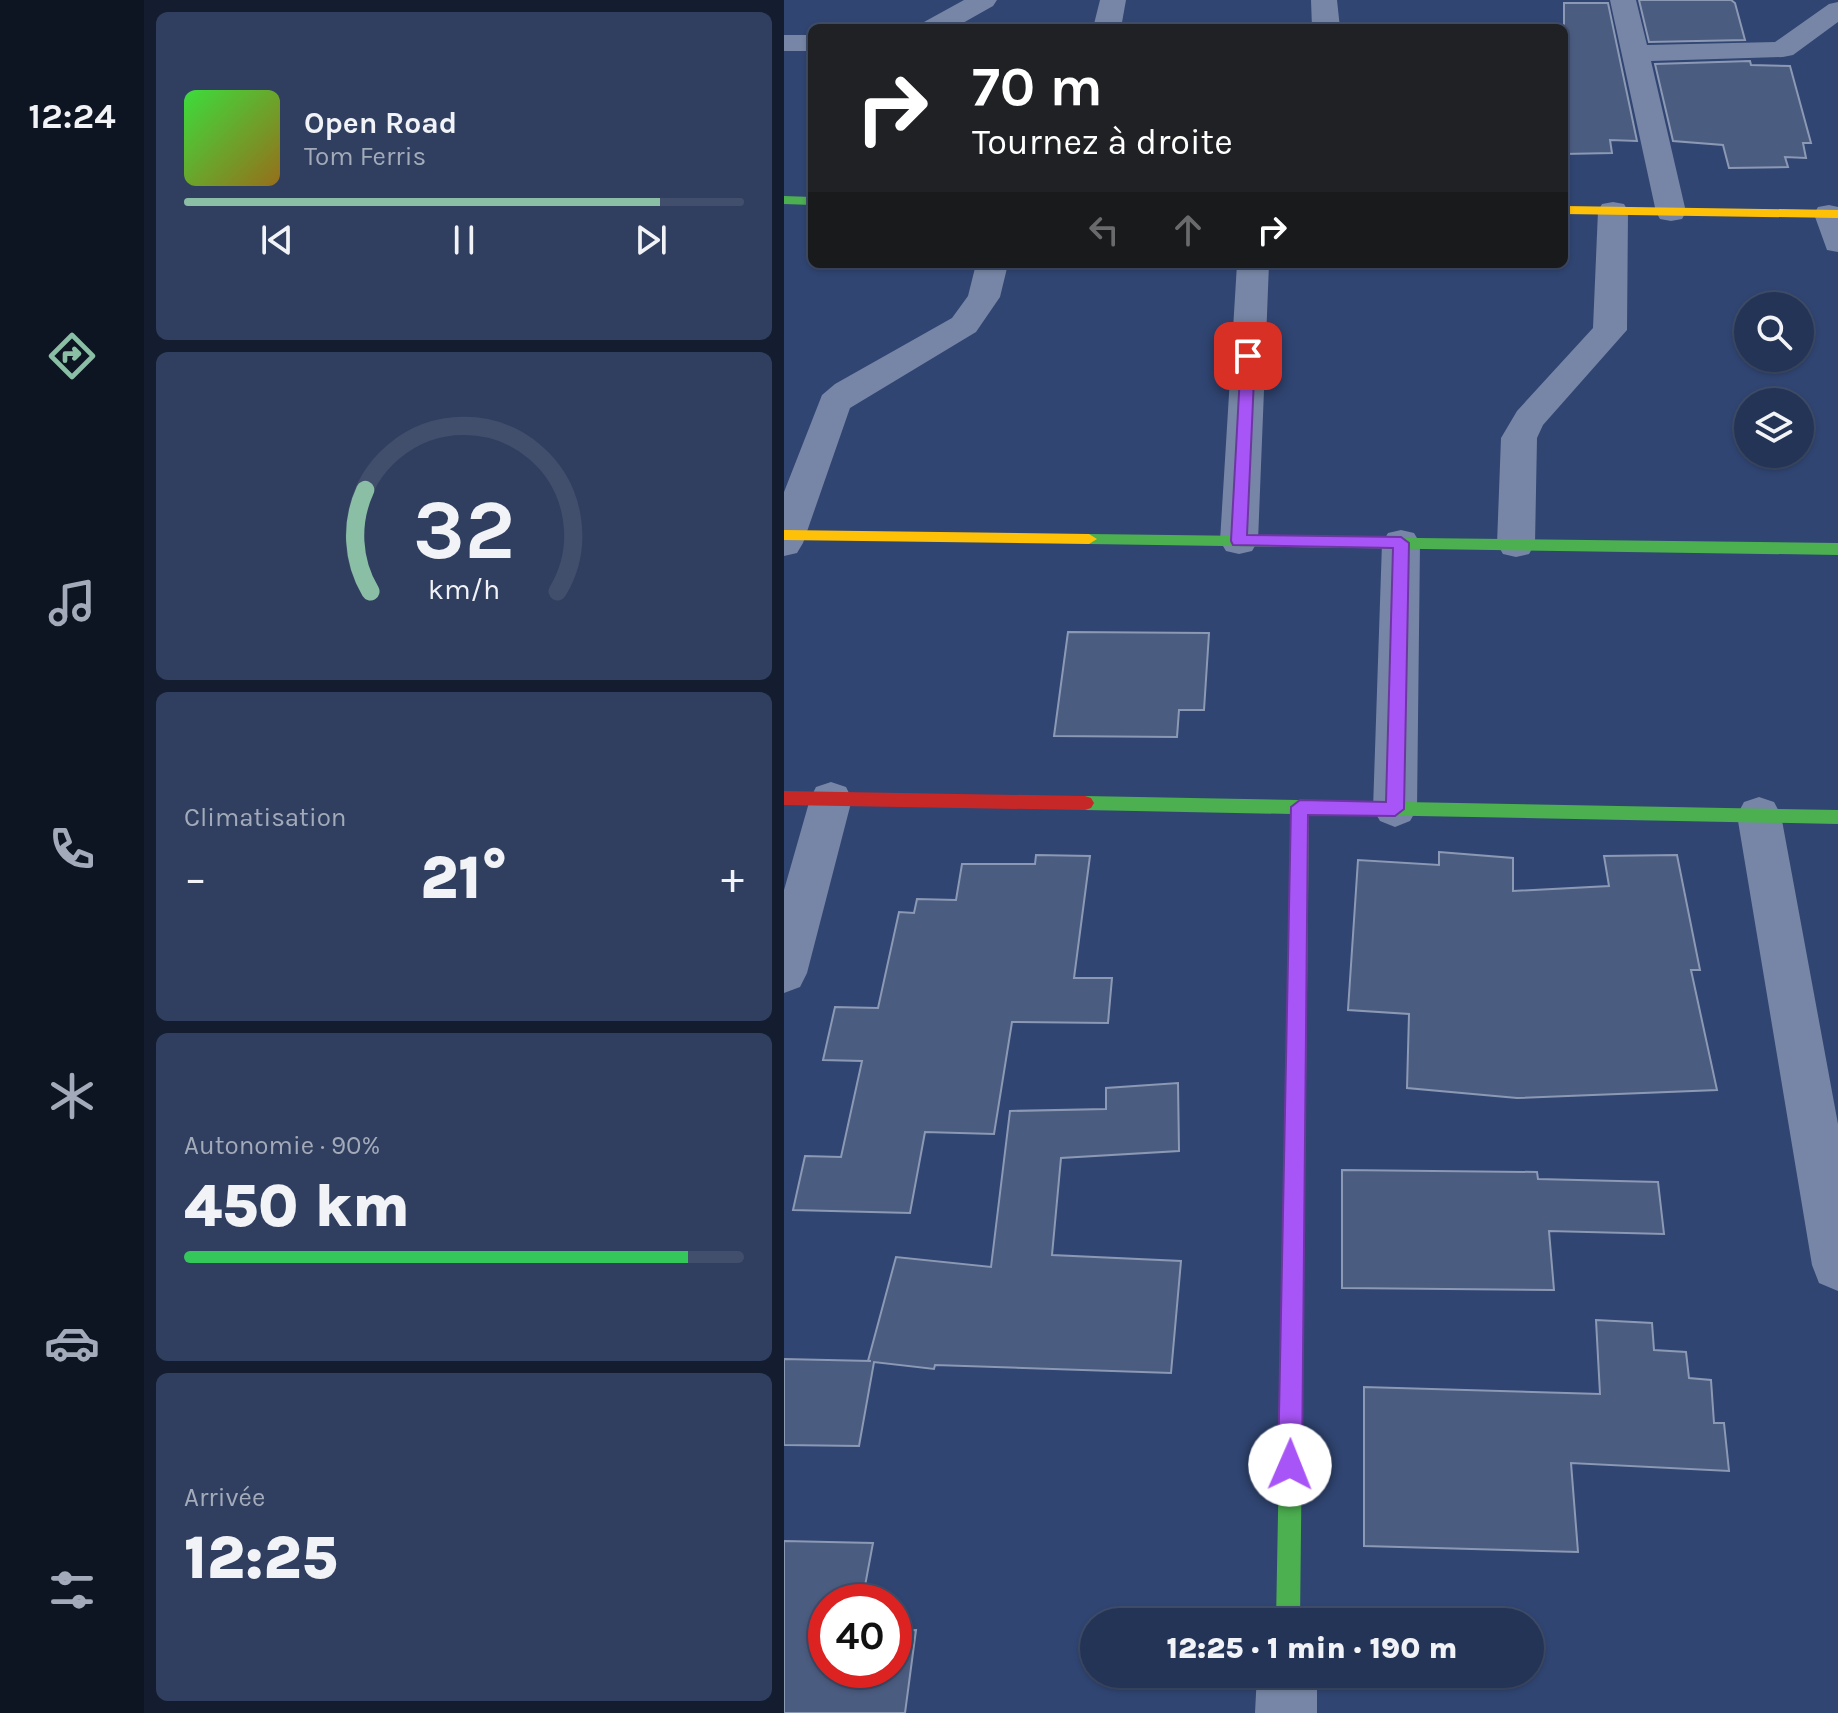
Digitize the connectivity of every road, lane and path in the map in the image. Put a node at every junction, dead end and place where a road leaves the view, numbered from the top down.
1 (984, 0) edge
2 (1113, 0) edge
3 (1324, 0) edge
4 (1623, 0) edge
5 (1838, 10) edge
6 (941, 24) edge
7 (1108, 24) edge
8 (1326, 24) edge
9 (784, 43) edge
10 (808, 43) edge
11 (1636, 53) junction
12 (784, 200) edge
13 (808, 201) edge
14 (1568, 210) edge
15 (1613, 211) junction
16 (1671, 212) junction
17 (1835, 223) edge
18 (991, 268) edge
19 (1253, 268) edge
20 (785, 538) edge
21 (1239, 541) junction
22 (1401, 543) junction
23 (1516, 544) junction
24 (1838, 549) edge
25 (784, 798) edge
26 (831, 799) junction
27 (1300, 807) junction
28 (1395, 809) junction
29 (1759, 815) junction
30 (1838, 817) edge
31 (784, 973) edge
32 (1838, 1265) edge
33 (1288, 1608) edge
34 (1287, 1688) edge
35 (1286, 1713) edge

1 - 6 street
2 - 7 street
3 - 8 street
4 - 11 street
5 - 11 street
9 - 10 street
11 - 16 street
12 - 13 street
14 - 15 street
15 - 16 street
15 - 23 street
16 - 17 street
18 - 20 street
19 - 21 street
20 - 21 street
21 - 22 street
22 - 23 street
22 - 28 street
23 - 24 street
25 - 26 street
26 - 27 street
26 - 31 street
27 - 28 street
27 - 33 street
28 - 29 street
29 - 30 street
29 - 32 street
34 - 35 street

